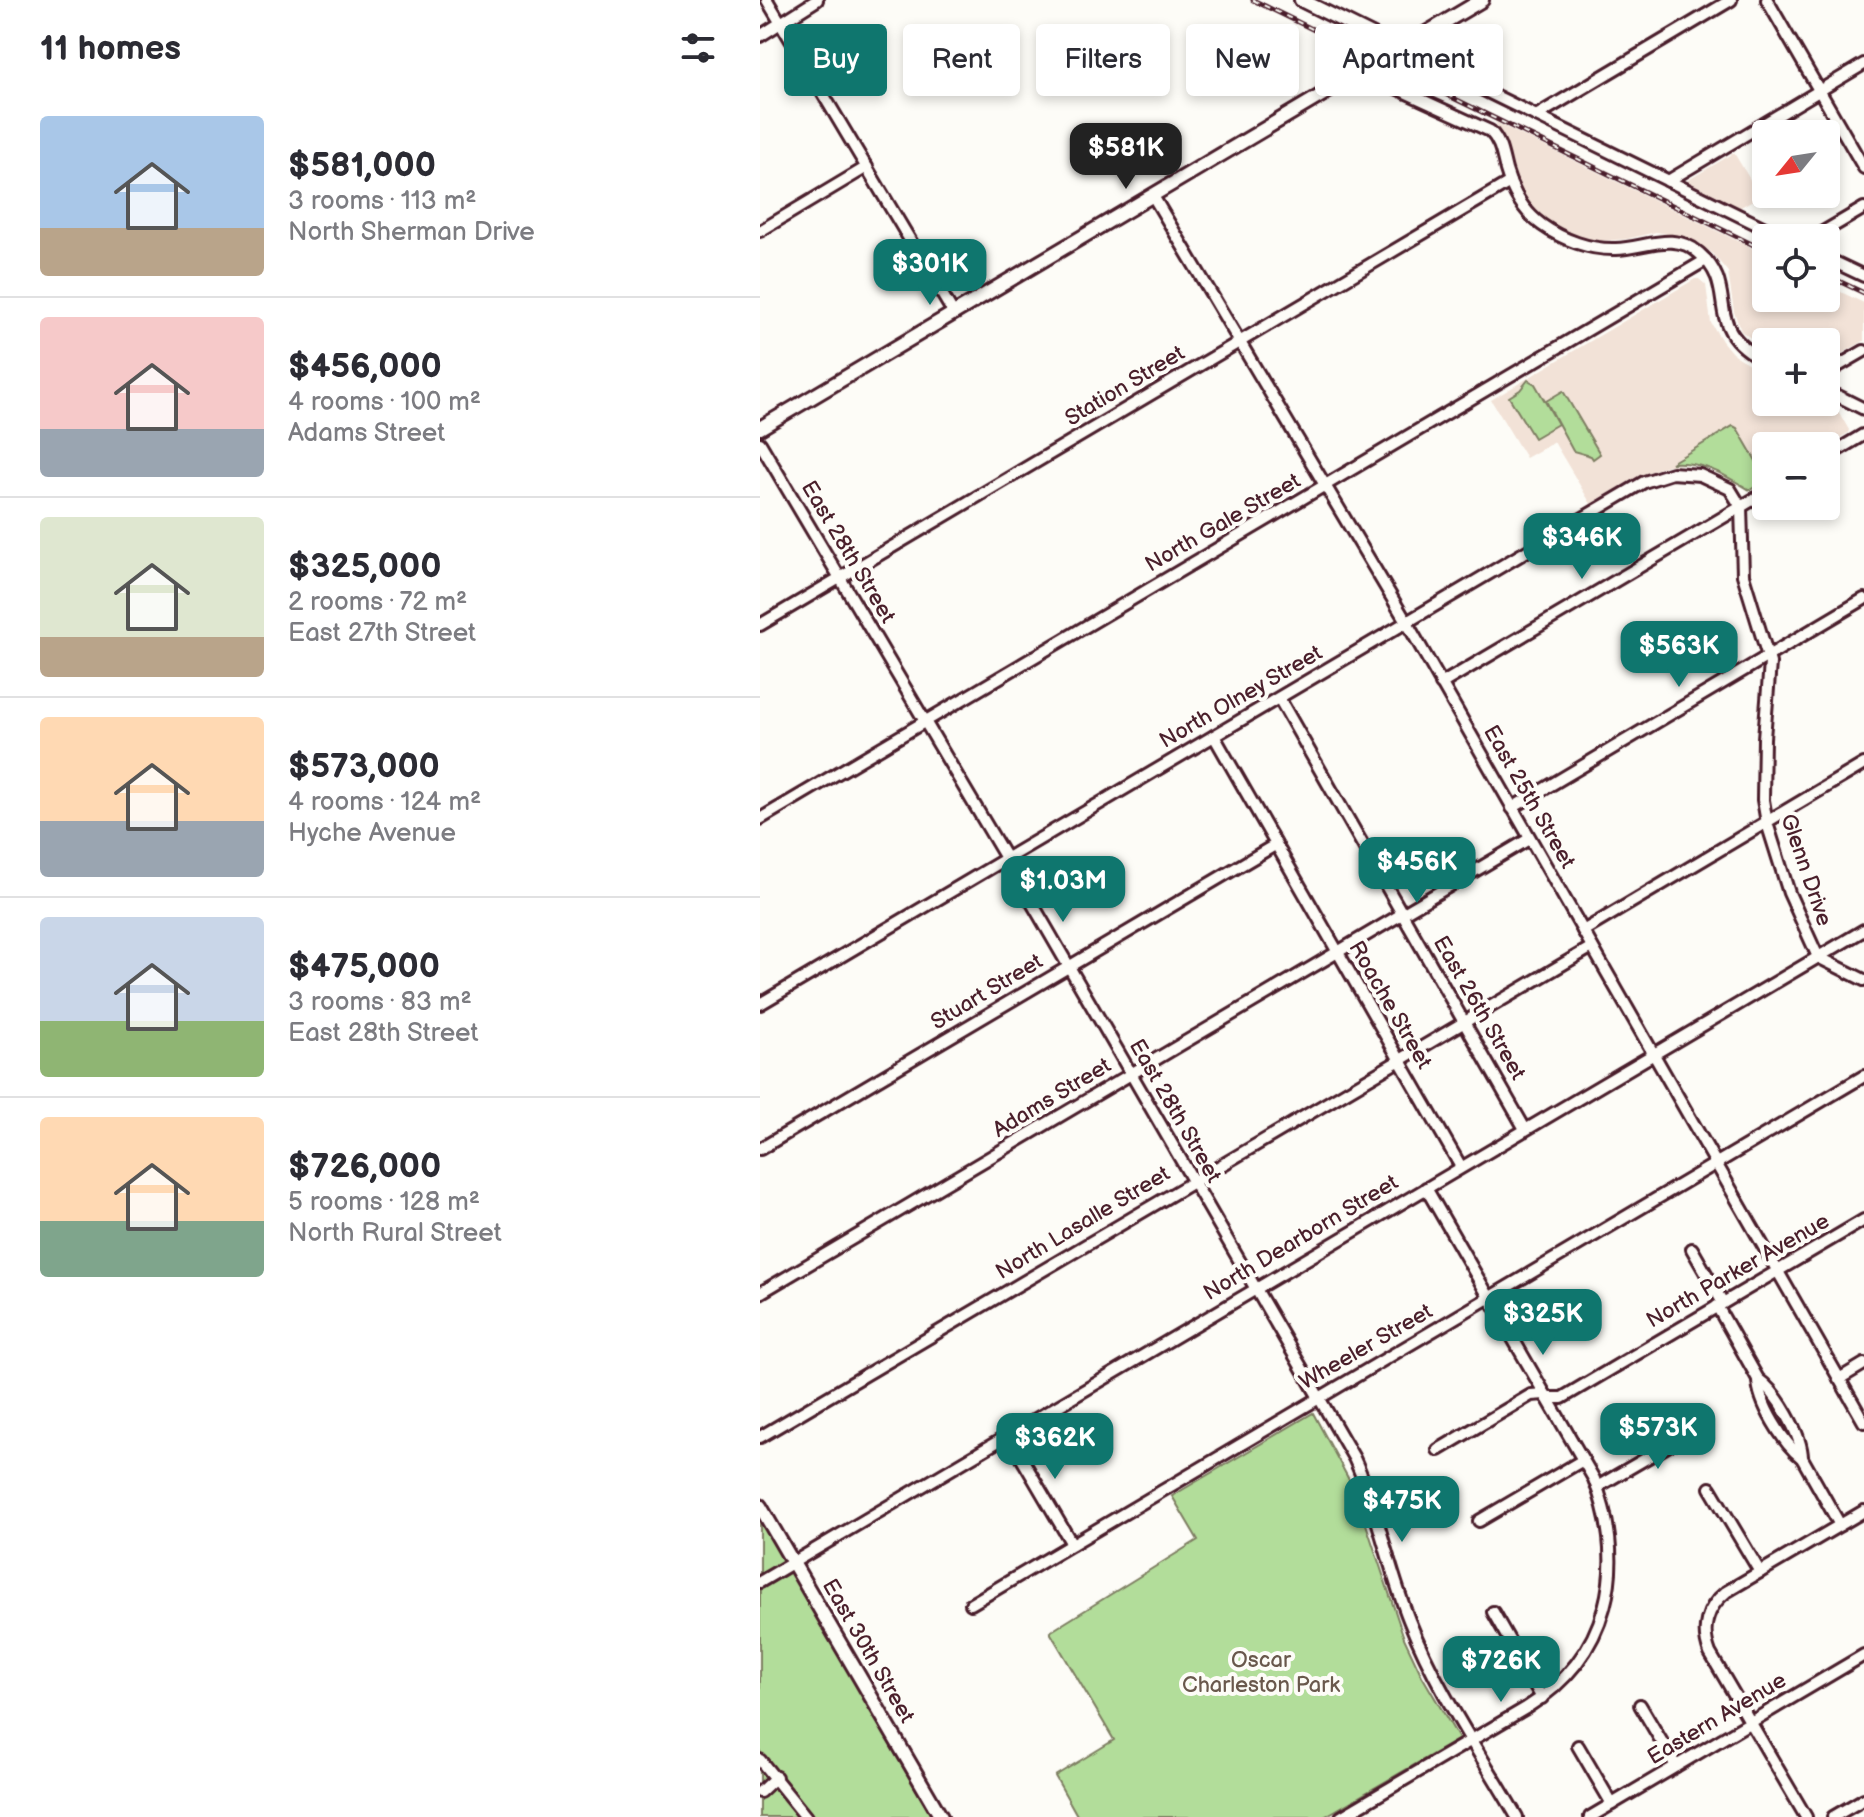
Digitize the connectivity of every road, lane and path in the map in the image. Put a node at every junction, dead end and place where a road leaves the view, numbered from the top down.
1 (767, 0) edge
2 (817, 0) edge
3 (1301, 0) edge
4 (1482, 0) edge
5 (1731, 0) edge
6 (1767, 0) edge
7 (780, 24) junction
8 (1349, 24) edge
9 (1442, 24) edge
10 (760, 36) edge
11 (1864, 64) edge
12 (1819, 91) junction
13 (1321, 96) edge
14 (1415, 96) edge
15 (1495, 96) edge
16 (1536, 116) junction
17 (867, 167) junction
18 (1864, 168) edge
19 (1668, 181) junction
20 (1510, 182) junction
21 (1153, 196) junction
22 (1864, 208) edge
23 (1756, 224) edge
24 (1837, 224) edge
25 (760, 231) edge
26 (1706, 260) junction
27 (1840, 265) edge
28 (1864, 276) edge
29 (954, 314) junction
30 (1240, 341) junction
31 (1864, 351) edge
32 (1752, 353) edge
33 (1840, 365) edge
34 (1840, 397) edge
35 (1864, 409) edge
36 (760, 428) edge
37 (1864, 435) edge
38 (760, 443) edge
39 (1840, 449) edge
40 (1326, 486) junction
41 (1752, 500) edge
42 (1741, 507) junction
43 (839, 578) junction
44 (1864, 599) edge
45 (1407, 623) junction
46 (760, 625) edge
47 (1768, 656) junction
48 (1441, 684) junction
49 (1279, 698) junction
50 (926, 721) junction
51 (1214, 736) junction
52 (1864, 764) edge
53 (1512, 808) junction
54 (760, 819) edge
55 (1767, 823) junction
56 (1529, 839) junction
57 (1275, 845) junction
58 (1006, 859) junction
59 (1403, 914) junction
60 (1864, 930) edge
61 (1583, 931) junction
62 (1592, 947) junction
63 (1337, 952) junction
64 (1818, 957) junction
65 (1069, 967) junction
66 (1864, 980) edge
67 (760, 1004) edge
68 (1464, 1022) junction
69 (1652, 1055) junction
70 (1398, 1060) junction
71 (1131, 1074) junction
72 (1864, 1076) edge
73 (1525, 1129) junction
74 (760, 1149) edge
75 (1716, 1164) junction
76 (1461, 1167) junction
77 (1192, 1182) junction
78 (1426, 1188) junction
79 (1864, 1220) edge
80 (1692, 1249) dead end
81 (1777, 1272) junction
82 (1255, 1289) junction
83 (760, 1293) edge
84 (1489, 1297) junction
85 (1720, 1305) junction
86 (1864, 1364) edge
87 (1839, 1379) junction
88 (1546, 1396) junction
89 (1318, 1398) junction
90 (1864, 1422) edge
91 (1702, 1426) dead end
92 (1008, 1435) junction
93 (760, 1437) edge
94 (1438, 1450) dead end
95 (1583, 1460) junction
96 (1597, 1487) junction
97 (1710, 1488) dead end
98 (760, 1506) edge
99 (1864, 1511) edge
100 (1479, 1521) dead end
101 (1840, 1525) junction
102 (1072, 1544) junction
103 (793, 1563) junction
104 (1760, 1572) junction
105 (760, 1582) edge
106 (971, 1604) dead end
107 (1493, 1612) dead end
108 (1864, 1655) edge
109 (1542, 1698) junction
110 (1640, 1705) dead end
111 (1750, 1722) junction
112 (1473, 1740) junction
113 (1578, 1746) dead end
114 (760, 1760) edge
115 (1676, 1766) junction
116 (776, 1777) junction
117 (760, 1792) edge
118 (1864, 1799) edge
119 (1612, 1804) junction
120 (806, 1817) edge
121 (941, 1817) edge
122 (1341, 1817) edge
123 (1517, 1817) edge
124 (1590, 1817) edge
125 (1806, 1817) edge
126 (1833, 1817) edge

1 - 7 street
2 - 7 street
3 - 8 main road
4 - 9 main road
5 - 16 street
6 - 12 street
7 - 10 street
7 - 17 street
11 - 12 street
12 - 18 street
12 - 19 street
13 - 21 main road
14 - 20 street
15 - 16 street
16 - 19 street
17 - 25 street
17 - 29 street
19 - 23 street
20 - 26 street
20 - 30 street, Station Street
21 - 29 main road
21 - 30 street, East 25th Street
22 - 24 street
26 - 32 street
26 - 40 street, North Gale Street
27 - 28 street
29 - 36 main road
30 - 40 street, East 25th Street
30 - 43 street, Station Street
31 - 33 street
34 - 35 street
37 - 39 street
38 - 43 street, East 28th Street
40 - 45 street, East 25th Street
40 - 50 street, North Gale Street
41 - 42 street
42 - 45 street, North Olney Street
42 - 47 street, Glenn Drive
42 - 48 street
43 - 46 street, Station Street
43 - 50 street, East 28th Street
44 - 47 street
45 - 48 street, East 25th Street
45 - 49 street, North Olney Street
47 - 53 street
47 - 55 street, Glenn Drive
48 - 53 street, East 25th Street
49 - 51 street, North Olney Street
49 - 59 street, East 26th Street
50 - 54 street, North Gale Street
50 - 58 street, East 28th Street
51 - 57 street, Roache Street
51 - 58 street, North Olney Street
52 - 55 street
53 - 56 street, East 25th Street
55 - 61 street
55 - 64 street, Glenn Drive
56 - 59 street, Adams Street
56 - 61 street, East 25th Street
57 - 63 street, Roache Street
57 - 65 street, Stuart Street
58 - 65 street, East 28th Street
58 - 67 street, North Olney Street
59 - 63 street, Adams Street
59 - 68 street, East 26th Street
60 - 64 street, North Dearborn Street
61 - 62 street, East 25th Street
62 - 68 street, North Lasalle Street
62 - 69 street, East 25th Street
63 - 70 street, Roache Street
63 - 71 street, Adams Street
64 - 66 street, Glenn Drive
64 - 69 street, North Dearborn Street
65 - 71 street, East 28th Street
65 - 74 street, Stuart Street
68 - 70 street, North Lasalle Street
68 - 73 street, East 26th Street
69 - 73 street, North Dearborn Street
69 - 75 street, East 25th Street
70 - 76 street, Roache Street
70 - 77 street, North Lasalle Street
71 - 77 street, East 28th Street
71 - 83 street, Adams Street
72 - 75 street, Wheeler Street
73 - 76 street, North Dearborn Street
75 - 81 street, East 25th Street
75 - 84 street, Wheeler Street
76 - 78 street, North Dearborn Street
77 - 82 street, East 28th Street
77 - 93 street, North Lasalle Street
78 - 82 street, North Dearborn Street
78 - 84 street
79 - 81 street, North Parker Avenue
80 - 85 street
81 - 85 street, North Parker Avenue
81 - 87 street, East 25th Street
82 - 89 street, East 28th Street
82 - 92 street, North Dearborn Street
84 - 88 street
84 - 89 street, Wheeler Street
85 - 88 street, North Parker Avenue
85 - 101 street
86 - 87 street
87 - 90 street, East 25th Street
88 - 94 street, North Parker Avenue
88 - 95 street
89 - 102 street, Wheeler Street
89 - 112 street, East 28th Street
91 - 96 street
92 - 102 street
92 - 103 street, North Dearborn Street
95 - 96 street
95 - 100 street
96 - 109 street
97 - 104 street
98 - 103 main road, East 30th Street
99 - 101 street
101 - 104 street
102 - 106 street, Wheeler Street
103 - 105 street, North Dearborn Street
103 - 121 main road, East 30th Street
104 - 111 street
107 - 109 street
108 - 111 street, Eastern Avenue
109 - 112 street
110 - 115 street
111 - 115 street, Eastern Avenue
111 - 125 street
112 - 122 street
112 - 123 street, East 28th Street
113 - 119 street
114 - 116 street
115 - 119 street, Eastern Avenue
116 - 117 street
116 - 120 street
118 - 126 street
119 - 124 street, Eastern Avenue

